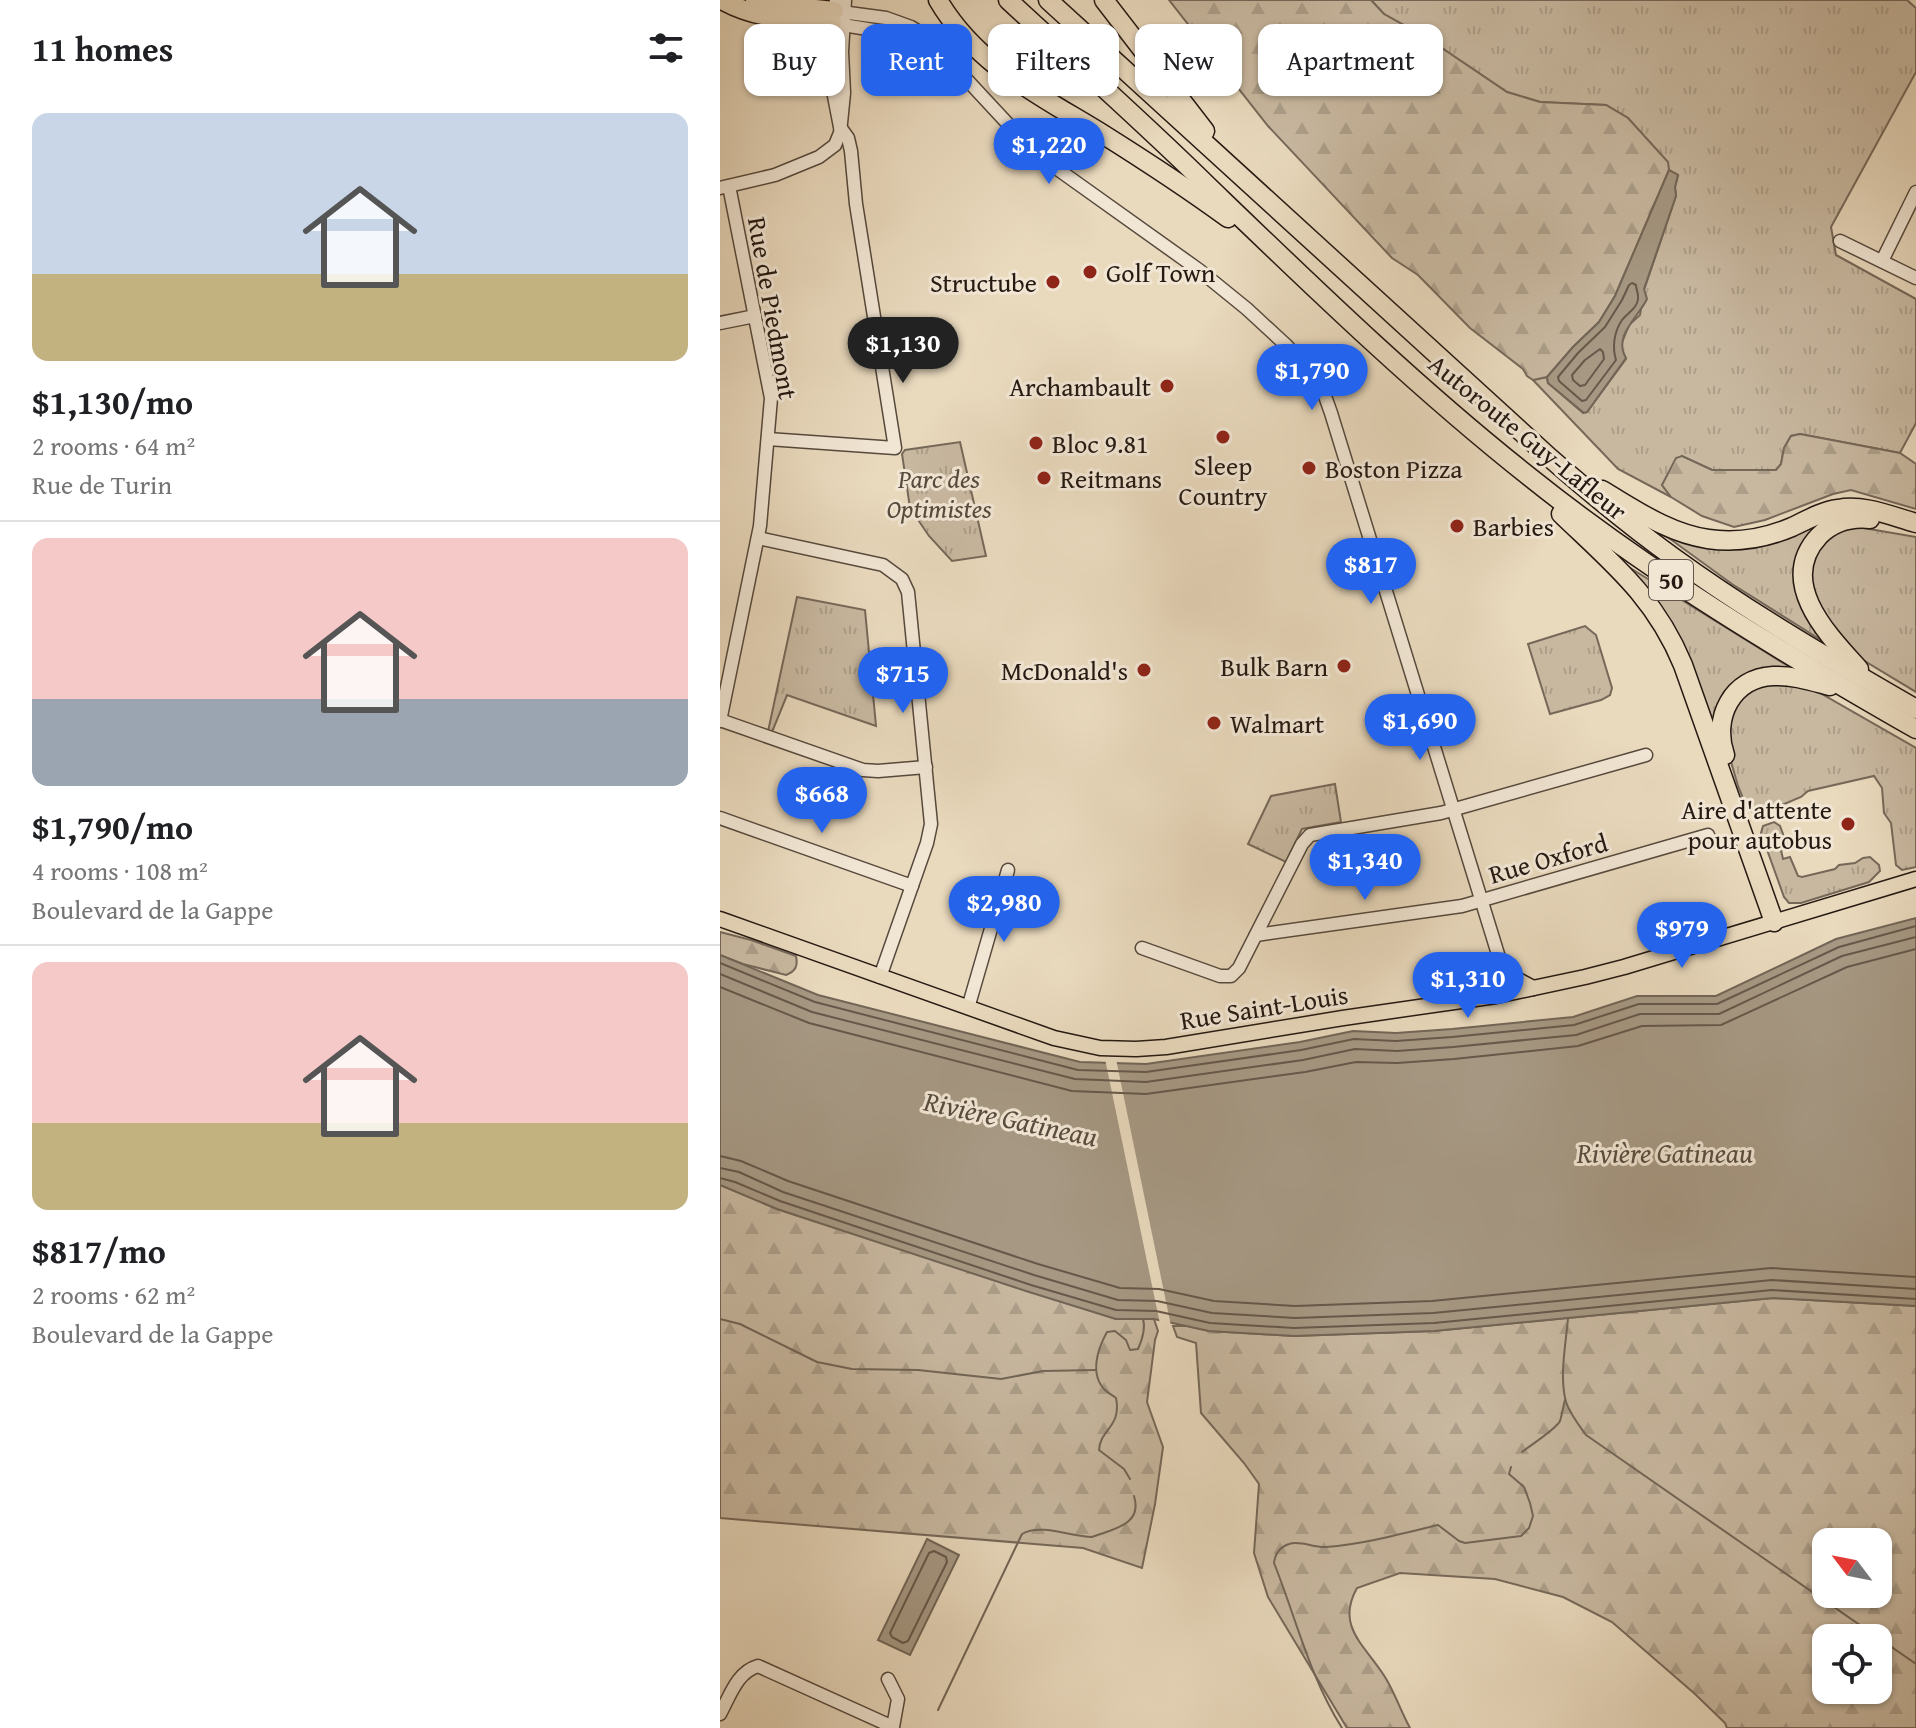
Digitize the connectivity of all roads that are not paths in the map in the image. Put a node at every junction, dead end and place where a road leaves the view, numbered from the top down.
1 (722, 0) edge
2 (755, 0) edge
3 (938, 0) edge
4 (1008, 0) edge
5 (1048, 0) edge
6 (1104, 0) edge
7 (839, 12) edge
8 (840, 127) junction
9 (825, 153) junction
10 (1227, 161) junction
11 (852, 171) junction
12 (725, 187) edge
13 (1916, 192) edge
14 (1840, 241) dead end
15 (1279, 255) junction
16 (1882, 261) junction
17 (1916, 278) edge
18 (755, 316) junction
19 (720, 323) edge
20 (768, 439) junction
21 (1499, 453) junction
22 (1549, 457) junction
23 (1916, 523) edge
24 (1916, 532) edge
25 (758, 538) junction
26 (1871, 683) junction
27 (1853, 692) junction
28 (1916, 709) edge
29 (720, 720) edge
30 (1916, 729) edge
31 (1646, 755) dead end
32 (926, 767) junction
33 (1454, 809) junction
34 (720, 818) edge
35 (1708, 835) dead end
36 (1008, 870) dead end
37 (1916, 879) edge
38 (912, 886) junction
39 (1482, 900) junction
40 (720, 919) edge
41 (1779, 921) junction
42 (1256, 935) junction
43 (1142, 948) dead end
44 (1505, 973) junction
45 (880, 977) junction
46 (1533, 988) junction
47 (1510, 993) junction
48 (968, 1008) junction
49 (888, 1679) dead end
50 (720, 1714) edge
51 (893, 1727) edge

1 - 7 highway
2 - 7 highway
3 - 15 highway
4 - 15 highway, Autoroute Guy-Lafleur / 50
5 - 10 highway, Autoroute Guy-Lafleur / 50
6 - 10 highway
7 - 8 street
7 - 33 street
8 - 9 street
8 - 11 street
9 - 11 street
9 - 12 street
10 - 22 highway, Autoroute Guy-Lafleur / 50
11 - 20 street
12 - 18 street, Rue de Piedmont
13 - 16 street
14 - 16 street
15 - 21 highway, Autoroute Guy-Lafleur / 50
16 - 17 street
18 - 19 street
18 - 20 street, Rue de Piedmont
20 - 25 street, Rue de Piedmont
21 - 27 highway, Autoroute Guy-Lafleur / 50
21 - 41 highway
22 - 23 highway
22 - 26 highway, Autoroute Guy-Lafleur / 50
24 - 26 highway
25 - 29 street, Rue de Piedmont
25 - 32 street
26 - 28 highway, Autoroute Guy-Lafleur / 50
27 - 30 highway, Autoroute Guy-Lafleur / 50
27 - 41 highway
29 - 32 street
31 - 33 street
32 - 38 street
33 - 39 street
33 - 42 street
34 - 38 street
35 - 39 street, Rue Oxford
36 - 48 street
37 - 41 main road, Rue Saint-Louis
38 - 45 street
39 - 42 street, Rue Oxford
39 - 44 street
40 - 45 main road, Rue Saint-Louis
41 - 46 main road, Rue Saint-Louis
42 - 43 street
44 - 46 main road
44 - 47 street
45 - 48 main road, Rue Saint-Louis
46 - 47 main road, Rue Saint-Louis
47 - 48 main road, Rue Saint-Louis
49 - 51 street
50 - 51 street

